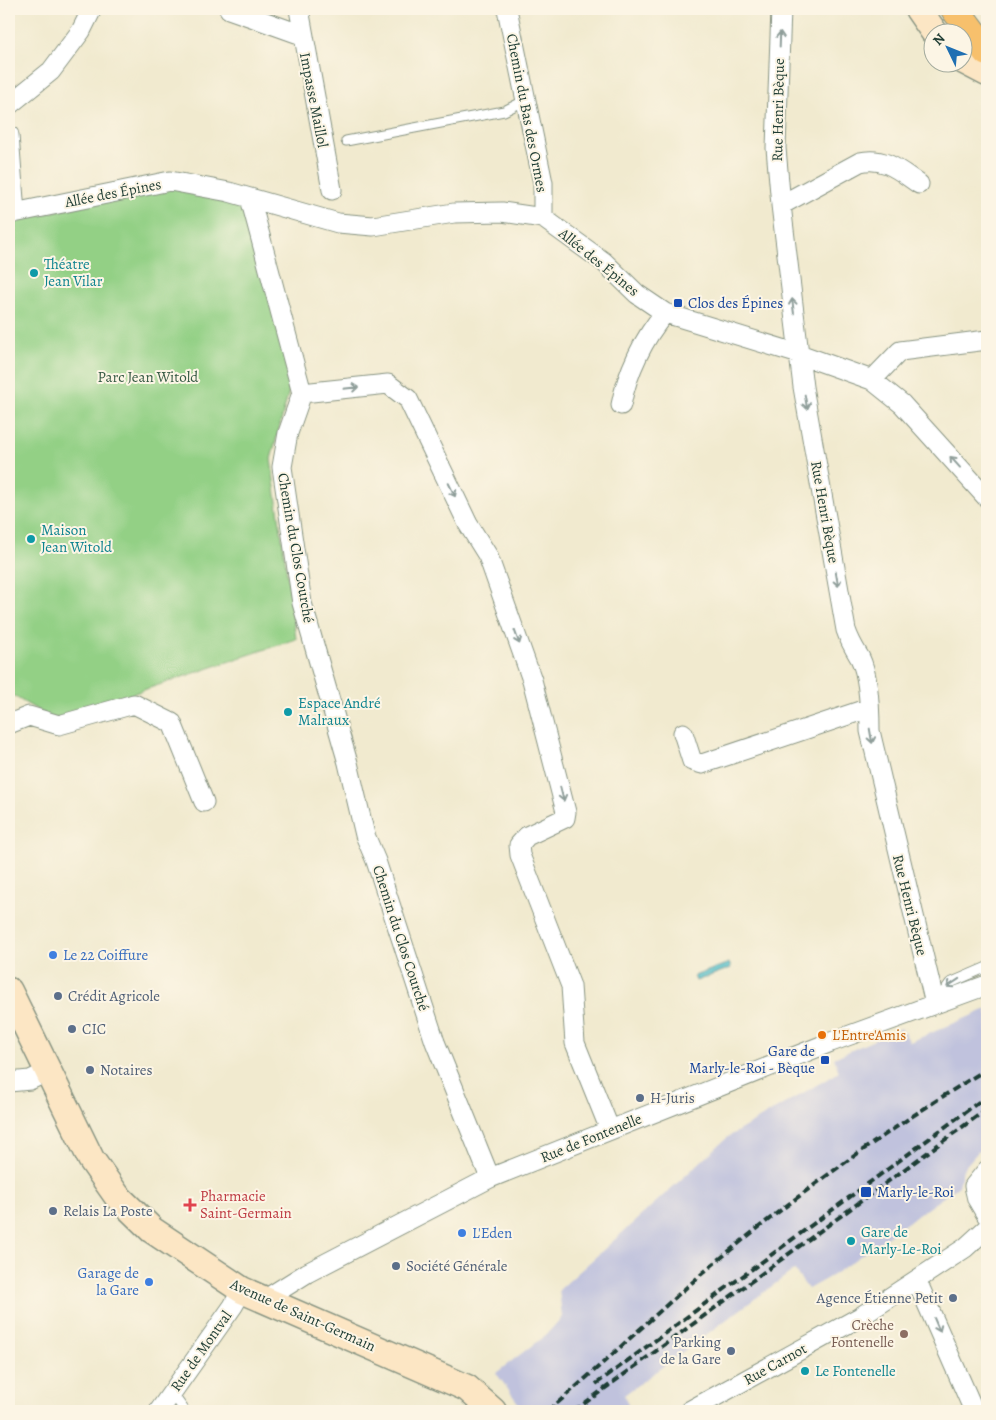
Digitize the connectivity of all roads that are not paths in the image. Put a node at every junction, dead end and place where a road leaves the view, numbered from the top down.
1 (92, 9) edge
2 (229, 9) edge
3 (299, 9) edge
4 (507, 9) edge
5 (781, 9) edge
6 (956, 9) edge
7 (302, 35) junction
8 (977, 48) edge
9 (987, 73) edge
10 (526, 100) junction
11 (9, 105) edge
12 (9, 134) edge
13 (346, 141) dead end
14 (919, 184) dead end
15 (332, 190) dead end
16 (250, 198) junction
17 (781, 205) junction
18 (12, 213) edge
19 (543, 218) junction
20 (665, 312) junction
21 (987, 340) edge
22 (799, 354) junction
23 (872, 380) junction
24 (302, 393) junction
25 (621, 405) dead end
26 (987, 498) edge
27 (869, 708) junction
28 (9, 724) edge
29 (683, 733) dead end
30 (204, 802) dead end
31 (987, 967) edge
32 (987, 985) edge
33 (9, 991) edge
34 (935, 1004) junction
35 (47, 1072) junction
36 (9, 1082) edge
37 (610, 1130) junction
38 (987, 1170) edge
39 (490, 1178) junction
40 (987, 1216) edge
41 (987, 1228) edge
42 (917, 1281) junction
43 (253, 1295) junction
44 (171, 1393) junction
45 (160, 1411) edge
46 (185, 1411) edge
47 (493, 1411) edge
48 (689, 1411) edge
49 (974, 1411) edge

1 - 11 street
2 - 7 street
3 - 7 street, Impasse Maillol
4 - 10 street, Chemin du Bas des Ormes
17 -> 5 street, Rue Henri Bèque
6 - 8 main road
7 - 15 street, Impasse Maillol
8 - 9 main road
10 - 13 lane
10 - 19 street, Chemin du Bas des Ormes
12 - 18 street
14 - 17 street
16 - 18 street, Allée des Épines
16 - 19 street, Allée des Épines
16 - 24 street
22 -> 17 street, Rue Henri Bèque
19 - 20 street, Allée des Épines
20 - 22 street, Allée des Épines
20 - 25 street
21 - 23 street
22 - 23 street, Allée des Épines
22 -> 27 street, Rue Henri Bèque
26 -> 23 street, Allée des Épines
24 -> 37 street
24 - 39 street, Chemin du Clos Courché
27 - 29 street
27 -> 34 street, Rue Henri Bèque
28 - 30 street
31 -> 34 lane
32 - 34 street, Rue de Fontenelle
33 - 35 main road, Avenue de Saint-Germain
34 - 37 street, Rue de Fontenelle
35 - 36 street
35 - 43 main road, Avenue de Saint-Germain
37 - 39 street, Rue de Fontenelle
38 - 40 street
39 - 43 street, Rue de Fontenelle
41 - 42 street, Rue Carnot
42 - 48 street, Rue Carnot
42 -> 49 street
43 - 44 street, Rue de Montval
43 - 47 main road, Avenue de Saint-Germain
44 - 45 street, Rue de Montval
44 - 46 lane

